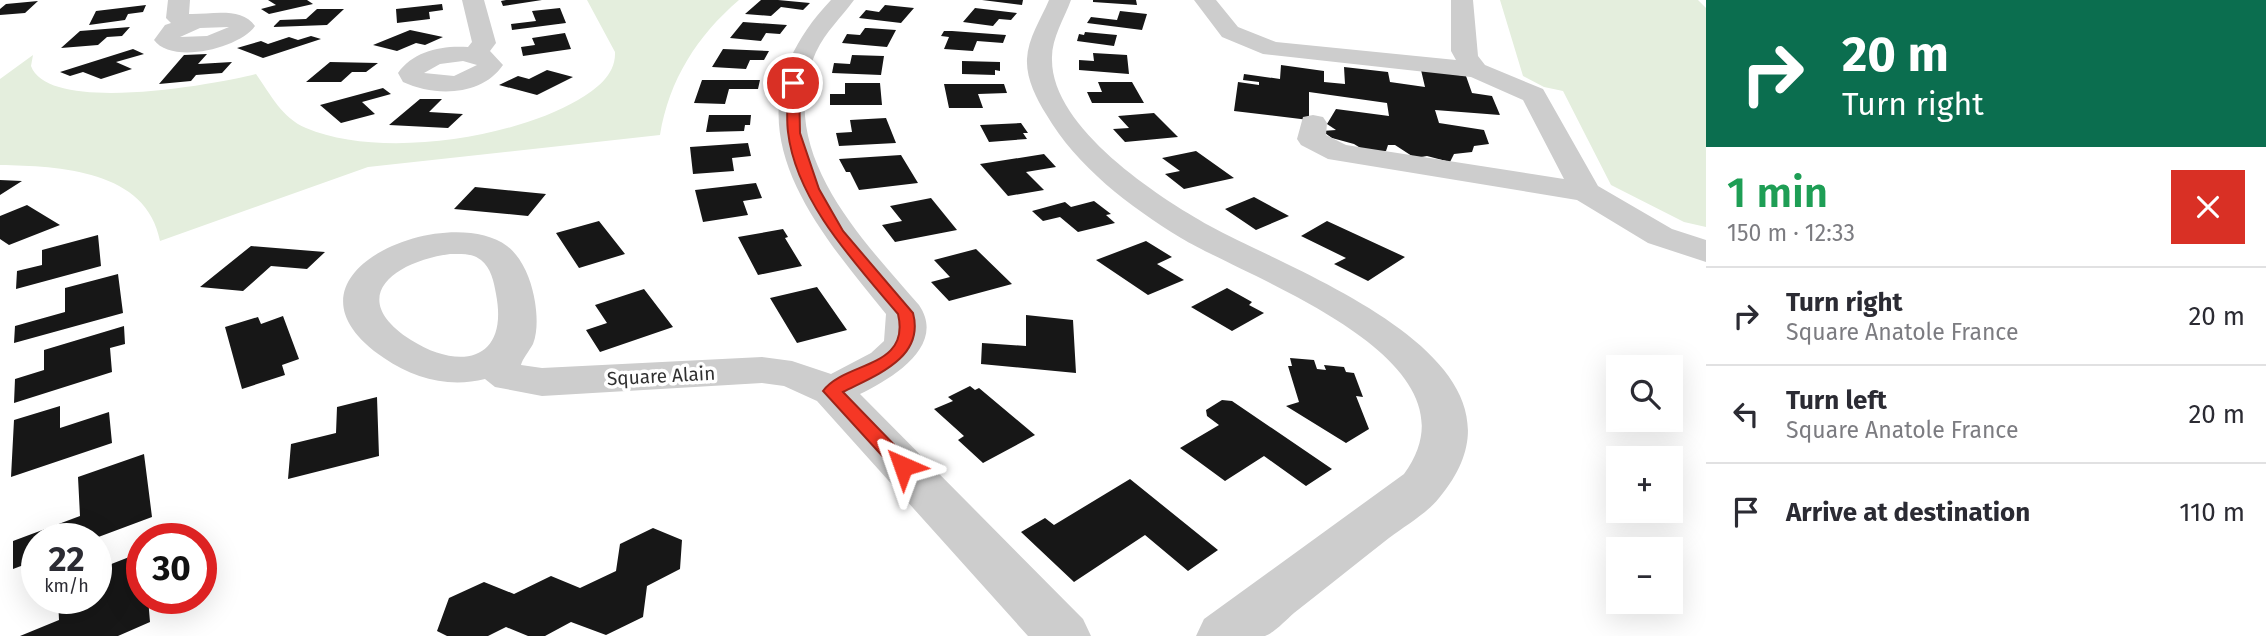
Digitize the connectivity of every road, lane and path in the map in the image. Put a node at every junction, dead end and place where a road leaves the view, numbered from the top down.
1 (179, 0) edge
2 (473, 0) edge
3 (843, 0) edge
4 (1060, 0) edge
5 (1205, 0) edge
6 (1462, 0) edge
7 (191, 24) dead end
8 (474, 55) dead end
9 (1476, 70) junction
10 (1313, 123) dead end
11 (1586, 192) junction
12 (1706, 252) edge
13 (491, 364) dead end
14 (832, 391) junction
15 (1063, 636) edge
16 (1224, 636) edge

1 - 7 street
2 - 8 street
3 - 14 street
4 - 16 street
5 - 9 street
6 - 9 street
9 - 11 street
10 - 11 street
11 - 12 street
13 - 14 street, Square Alain
14 - 15 street

